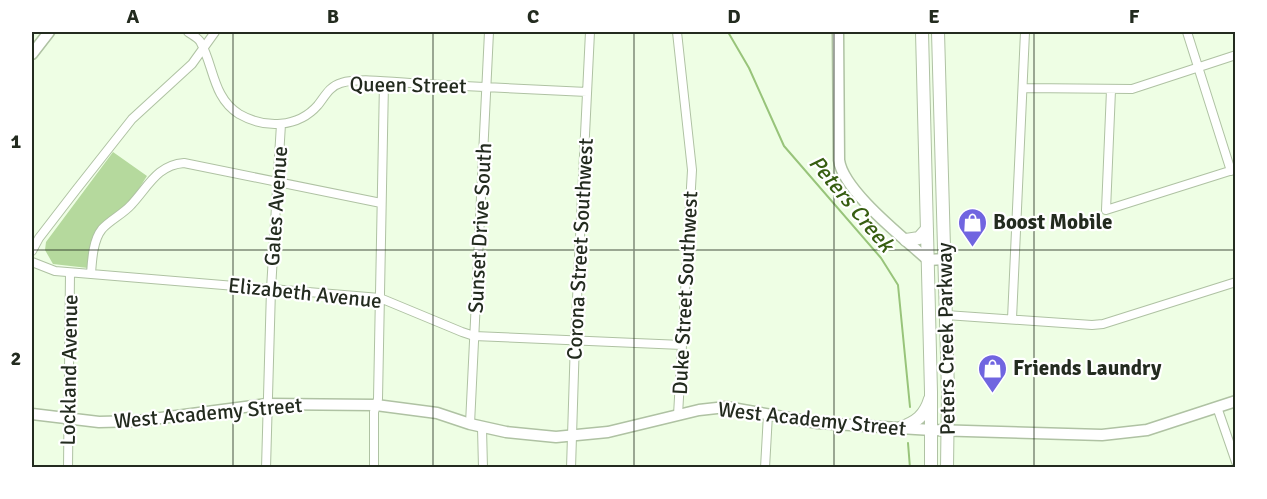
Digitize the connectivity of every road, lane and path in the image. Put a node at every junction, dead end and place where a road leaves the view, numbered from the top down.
1 (49, 32) edge
2 (188, 32) edge
3 (215, 32) edge
4 (489, 32) edge
5 (591, 32) edge
6 (677, 32) edge
7 (838, 32) edge
8 (922, 32) edge
9 (939, 32) edge
10 (1025, 32) edge
11 (1187, 32) edge
12 (203, 49) junction
13 (32, 54) edge
14 (1236, 55) edge
15 (1198, 67) junction
16 (384, 82) junction
17 (486, 87) junction
18 (1023, 88) junction
19 (1111, 90) junction
20 (587, 92) junction
21 (281, 124) junction
22 (1233, 170) edge
23 (277, 182) junction
24 (381, 203) junction
25 (927, 229) junction
26 (906, 240) junction
27 (32, 251) edge
28 (945, 259) junction
29 (928, 260) junction
30 (32, 262) edge
31 (70, 273) junction
32 (92, 274) junction
33 (1236, 282) edge
34 (271, 289) junction
35 (380, 298) junction
36 (946, 315) junction
37 (1012, 319) junction
38 (474, 336) junction
39 (575, 340) junction
40 (682, 345) junction
41 (931, 392) junction
42 (1236, 401) edge
43 (267, 404) junction
44 (376, 405) junction
45 (1217, 407) junction
46 (32, 414) edge
47 (768, 414) junction
48 (678, 415) junction
49 (69, 419) junction
50 (470, 424) junction
51 (482, 428) junction
52 (900, 428) junction
53 (932, 430) junction
54 (948, 430) junction
55 (571, 437) junction
56 (1236, 462) edge
57 (68, 468) edge
58 (266, 468) edge
59 (374, 468) edge
60 (483, 468) edge
61 (571, 468) edge
62 (765, 468) edge
63 (931, 468) edge
64 (947, 468) edge

1 - 13 street
2 - 12 street, Queen Street
3 - 12 street
4 - 17 street, Sunset Drive South
5 - 20 street, Corona Street Southwest
6 - 40 street, Duke Street Southwest
7 - 26 street
8 - 25 main road, Peters Creek Parkway
9 - 28 main road, Peters Creek Parkway
10 - 18 street
11 - 15 street
12 - 21 street, Queen Street
12 - 27 street
14 - 15 street
15 - 19 street
15 - 22 street
16 - 17 street, Queen Street
16 - 21 street, Queen Street
16 - 24 street
17 - 20 street, Queen Street
17 - 38 street, Sunset Drive South
18 - 19 street
18 - 37 street
19 - 22 street
20 - 39 street, Corona Street Southwest
21 - 23 street, Gales Avenue
23 - 24 street
23 - 32 street
23 - 34 street, Gales Avenue
24 - 35 street
25 - 26 main road
25 - 29 main road, Peters Creek Parkway
26 - 29 street
28 - 29 street
28 - 36 main road, Peters Creek Parkway
29 - 41 main road, Peters Creek Parkway
30 - 31 street, Elizabeth Avenue
31 - 32 street, Elizabeth Avenue
31 - 49 street, Lockland Avenue
32 - 34 street, Elizabeth Avenue
33 - 37 street
34 - 35 street, Elizabeth Avenue
34 - 43 street, Gales Avenue
35 - 38 street, Elizabeth Avenue
35 - 44 street
36 - 37 street
36 - 54 main road, Peters Creek Parkway
38 - 39 street, Elizabeth Avenue
38 - 50 street, Sunset Drive South
39 - 40 street, Elizabeth Avenue
39 - 55 street, Corona Street Southwest
40 - 48 street, Duke Street Southwest
41 - 52 main road
41 - 53 main road, Peters Creek Parkway
42 - 45 street, West Academy Street
43 - 44 street, West Academy Street
43 - 49 street, West Academy Street
43 - 58 street, Gales Avenue
44 - 50 street, West Academy Street
44 - 59 street
45 - 54 street, West Academy Street
45 - 56 street
46 - 49 street, West Academy Street
47 - 48 street, West Academy Street
47 - 52 street, West Academy Street
47 - 62 street
48 - 55 street, West Academy Street
49 - 57 street, Lockland Avenue
50 - 51 street, West Academy Street
51 - 55 street, West Academy Street
51 - 60 street
52 - 53 street, West Academy Street
53 - 54 street, West Academy Street
53 - 63 main road, Peters Creek Parkway
54 - 64 main road, Peters Creek Parkway
55 - 61 street, Corona Street Southwest

